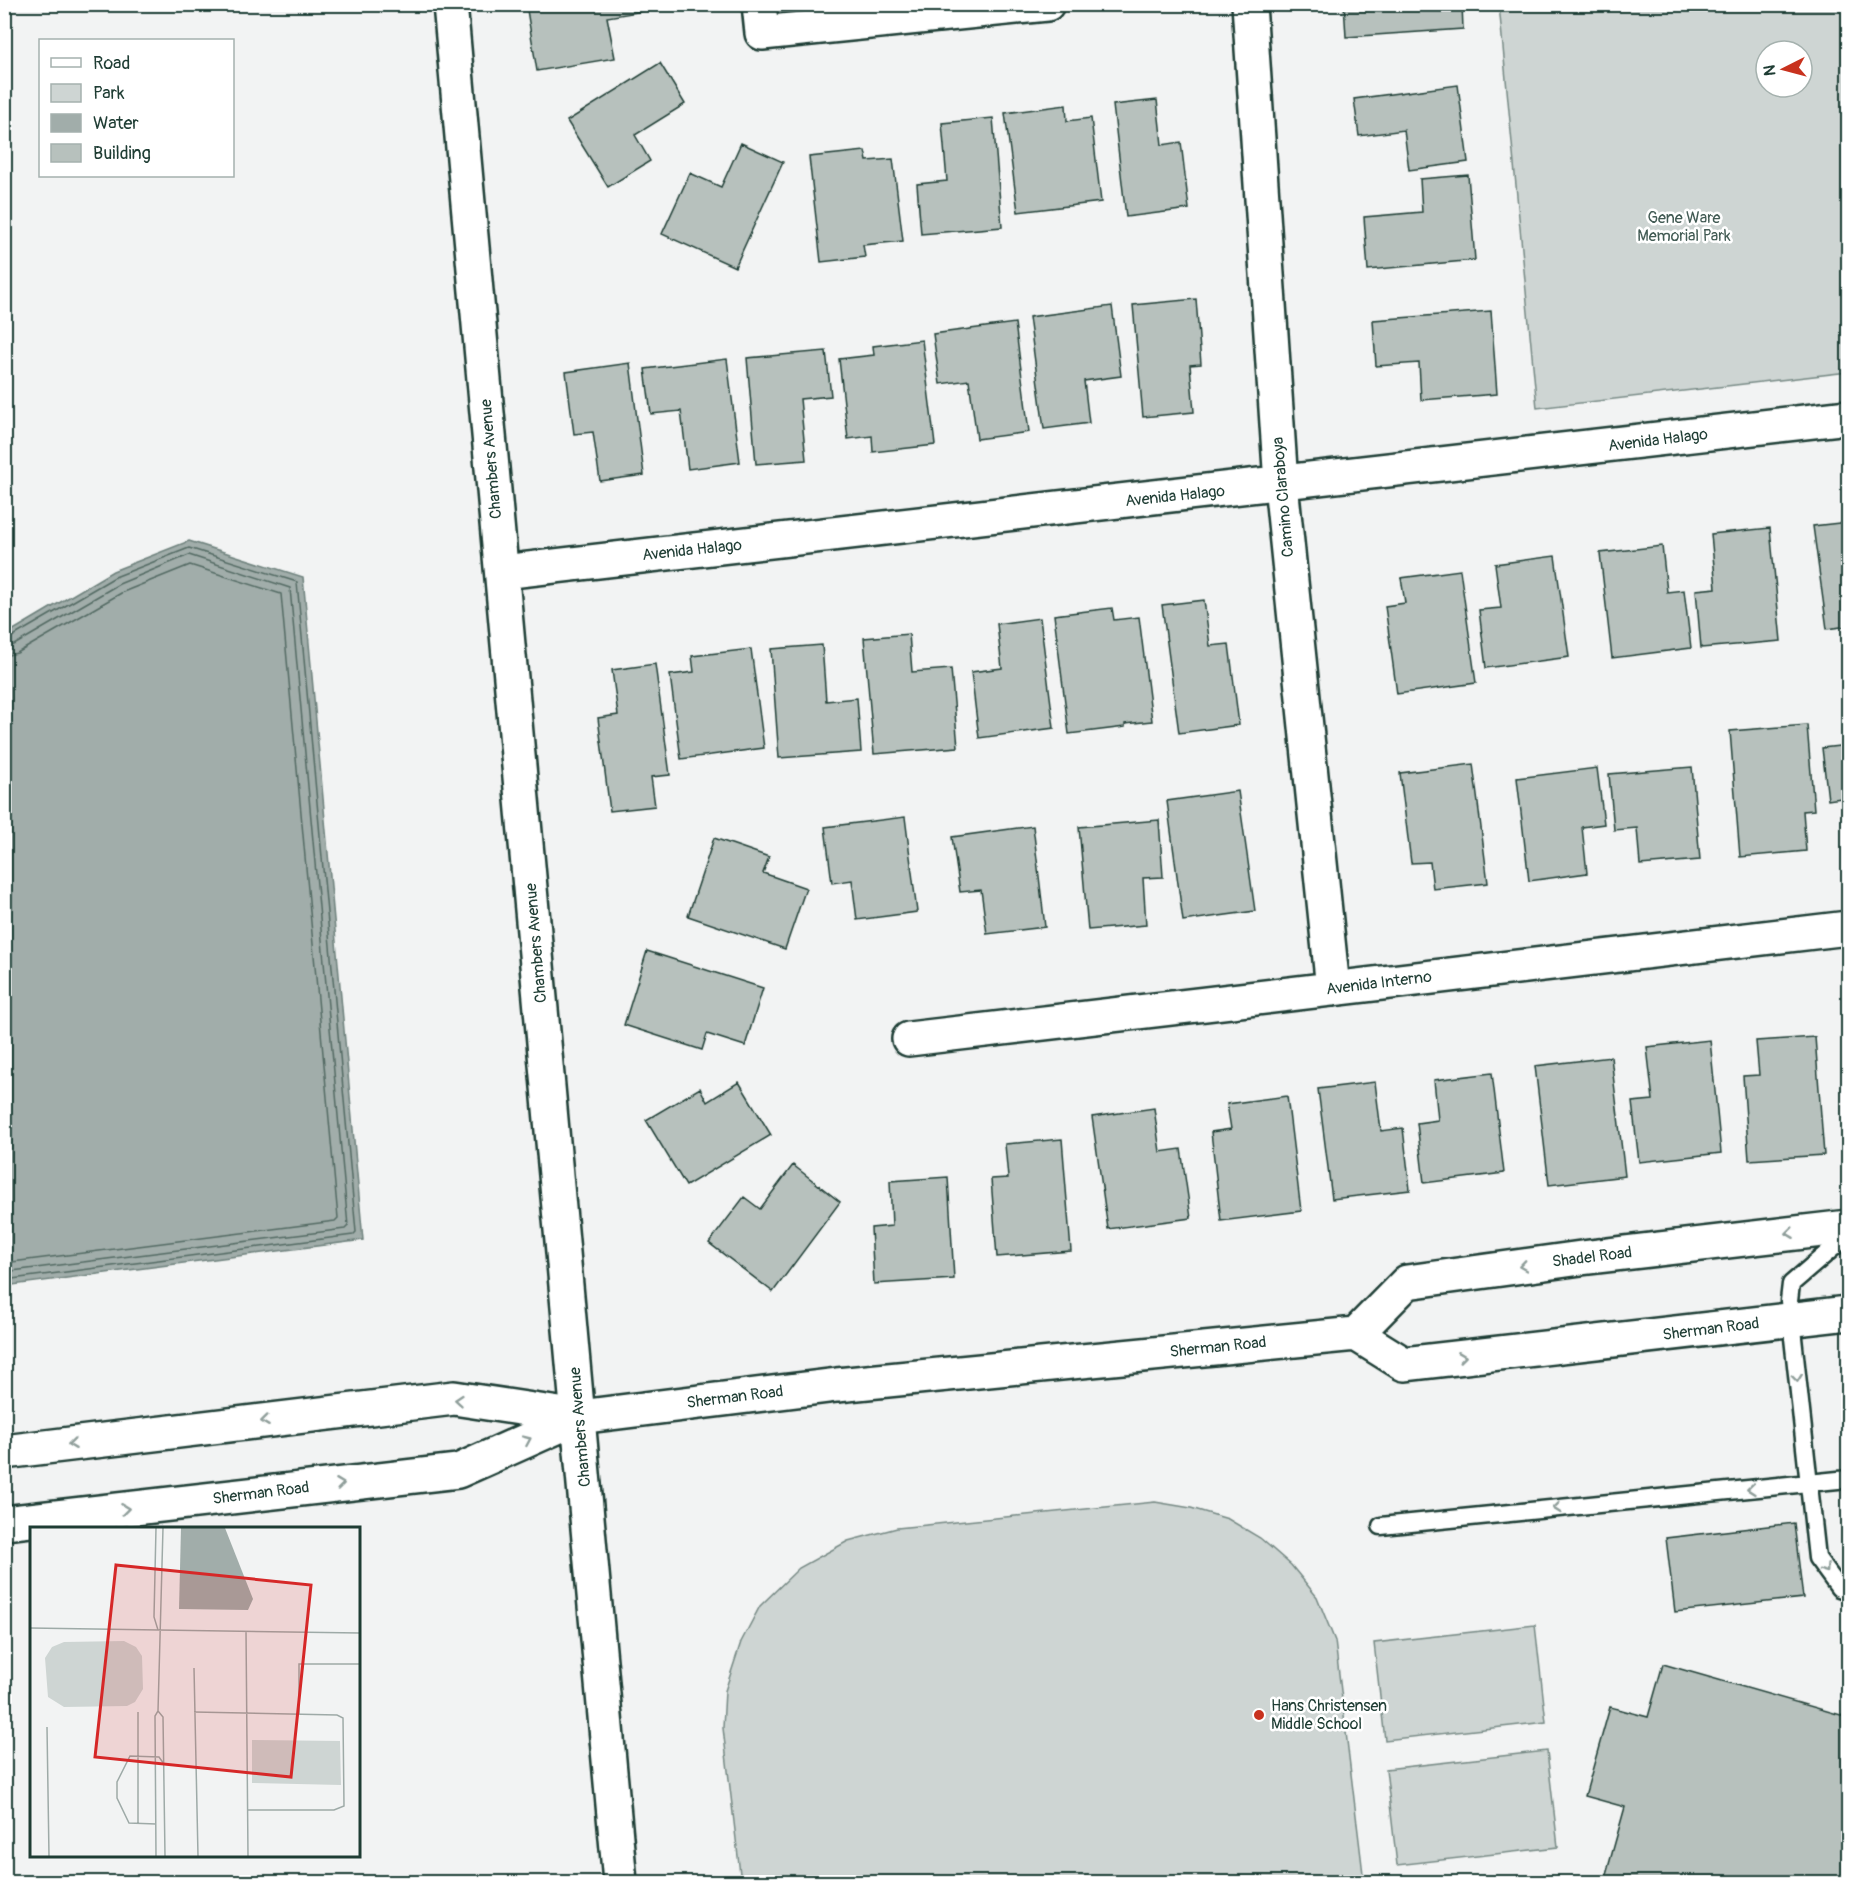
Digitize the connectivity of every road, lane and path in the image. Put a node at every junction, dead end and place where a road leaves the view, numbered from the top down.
1 (450, 4) edge
2 (759, 4) edge
3 (1047, 4) edge
4 (1249, 4) edge
5 (1848, 417) edge
6 (1281, 483) junction
7 (502, 572) junction
8 (1848, 928) edge
9 (1333, 989) junction
10 (909, 1039) dead end
11 (1848, 1227) edge
12 (1848, 1235) edge
13 (1848, 1313) edge
14 (1791, 1319) junction
15 (1356, 1334) junction
16 (579, 1417) junction
17 (4, 1452) edge
18 (1848, 1479) edge
19 (1809, 1483) junction
20 (4, 1523) edge
21 (1381, 1526) dead end
22 (1848, 1591) edge
23 (620, 1882) edge

1 - 7 street, Chambers Avenue
2 - 3 street
4 - 6 street, Camino Claraboya
5 - 6 street, Avenida Halago
6 - 7 street, Avenida Halago
6 - 9 street, Camino Claraboya
7 - 16 street, Chambers Avenue
8 - 9 street, Avenida Interno
9 - 10 street, Avenida Interno
11 -> 15 street, Shadel Road
12 - 14 lane
13 - 14 street, Sherman Road
15 -> 14 street, Sherman Road
14 -> 19 lane
15 - 16 street, Sherman Road
16 -> 17 street, Sherman Road
20 -> 16 street, Sherman Road
16 - 23 street, Chambers Avenue
18 - 19 lane
19 -> 21 lane
19 -> 22 lane

